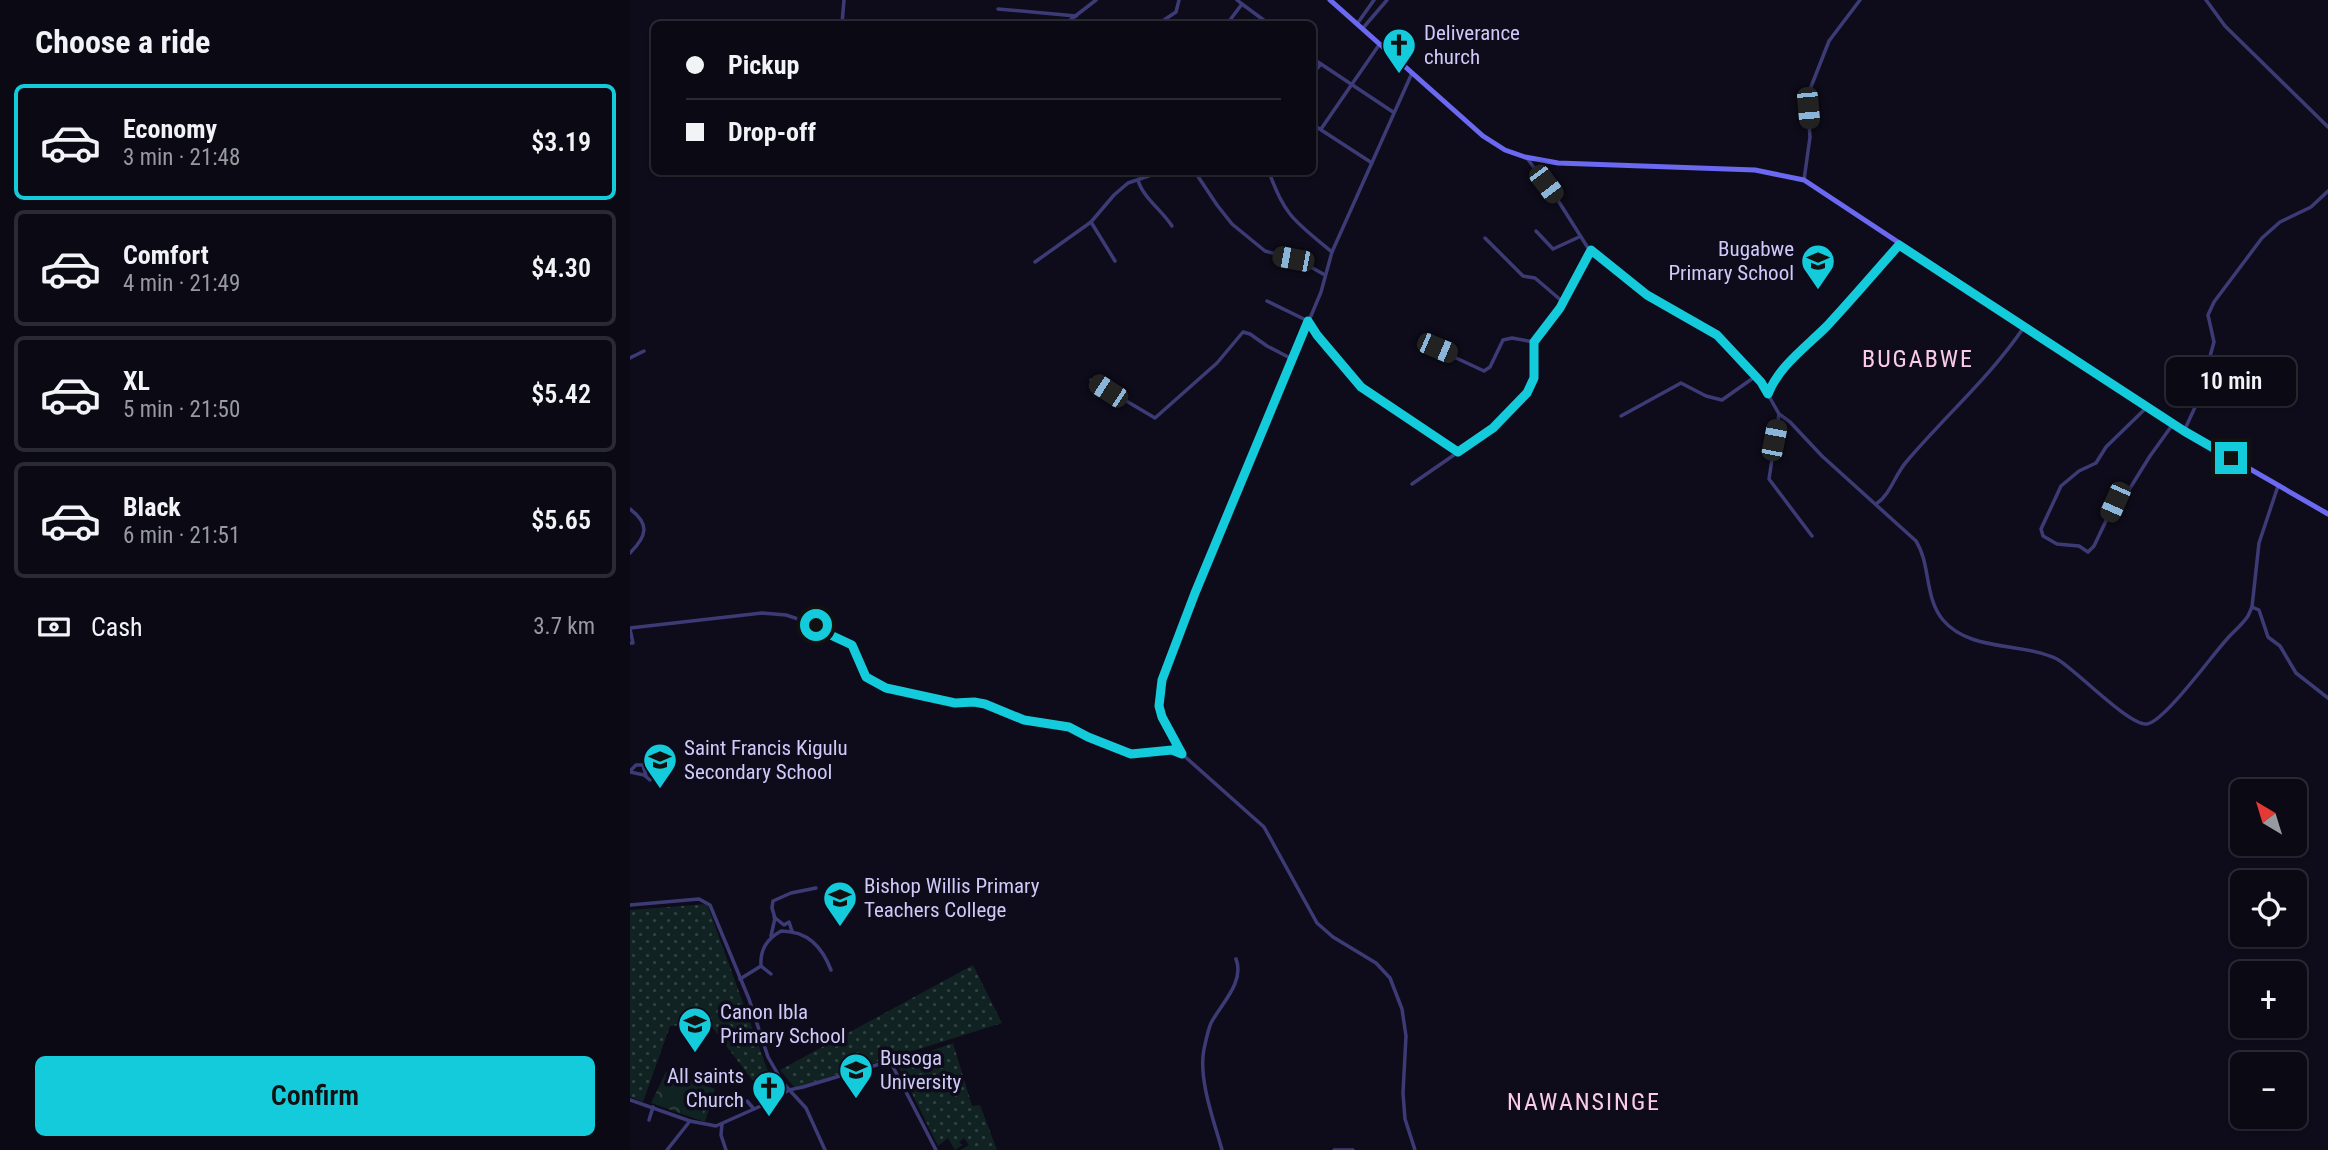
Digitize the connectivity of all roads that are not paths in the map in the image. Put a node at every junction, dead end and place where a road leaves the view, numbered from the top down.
1 (844, 0) edge
2 (1096, 0) edge
3 (1179, 0) edge
4 (1237, 0) edge
5 (1330, 0) edge
6 (1374, 0) edge
7 (1387, 0) edge
8 (1860, 0) edge
9 (2206, 0) edge
10 (1242, 4) junction
11 (998, 9) dead end
12 (1076, 16) junction
13 (842, 21) edge
14 (1069, 21) edge
15 (1162, 21) edge
16 (1229, 21) edge
17 (1265, 21) edge
18 (1360, 26) junction
19 (1381, 43) junction
20 (1316, 61) edge
21 (1321, 64) junction
22 (1316, 70) edge
23 (1412, 73) junction
24 (1352, 86) junction
25 (1393, 113) junction
26 (1316, 126) edge
27 (2328, 127) edge
28 (1321, 129) junction
29 (1525, 157) junction
30 (1372, 163) junction
31 (1152, 175) edge
32 (1197, 175) edge
33 (1270, 175) edge
34 (1138, 180) junction
35 (1804, 180) junction
36 (2328, 191) edge
37 (1091, 222) junction
38 (1172, 226) dead end
39 (1536, 231) dead end
40 (1579, 237) junction
41 (1485, 238) dead end
42 (1899, 245) junction
43 (1591, 250) junction
44 (1332, 252) junction
45 (1115, 261) dead end
46 (1035, 262) dead end
47 (1325, 275) junction
48 (1267, 301) dead end
49 (1563, 302) junction
50 (1308, 321) junction
51 (2024, 327) junction
52 (1534, 342) junction
53 (1424, 343) dead end
54 (644, 351) dead end
55 (630, 358) edge
56 (1292, 359) junction
57 (1756, 376) junction
58 (1091, 380) dead end
59 (1768, 394) junction
60 (2147, 407) junction
61 (1779, 414) junction
62 (1621, 416) dead end
63 (2173, 424) junction
64 (2184, 431) junction
65 (1458, 452) junction
66 (1412, 484) dead end
67 (2278, 486) junction
68 (1876, 505) junction
69 (630, 509) edge
70 (2328, 514) edge
71 (1812, 536) dead end
72 (630, 553) edge
73 (2252, 607) junction
74 (630, 629) edge
75 (630, 643) edge
76 (2328, 698) edge
77 (1182, 754) junction
78 (630, 771) edge
79 (816, 887) dead end
80 (630, 905) edge
81 (774, 917) junction
82 (792, 931) junction
83 (771, 938) junction
84 (1236, 959) dead end
85 (761, 966) junction
86 (831, 970) dead end
87 (771, 974) dead end
88 (740, 979) junction
89 (789, 1090) junction
90 (630, 1100) edge
91 (747, 1101) dead end
92 (653, 1107) junction
93 (754, 1109) junction
94 (649, 1120) dead end
95 (690, 1121) junction
96 (722, 1124) junction
97 (667, 1150) edge
98 (726, 1150) edge
99 (825, 1150) edge
100 (936, 1150) edge
101 (1222, 1150) edge
102 (1334, 1150) edge
103 (1353, 1150) edge
104 (1415, 1150) edge

1 - 13 street
2 - 12 street
3 - 15 street
4 - 10 street
5 - 18 street
6 - 18 street
7 - 18 street
8 - 35 street
9 - 27 street
10 - 16 street
10 - 17 street
11 - 12 street
12 - 14 street
18 - 19 street
19 - 23 street
19 - 24 street
20 - 21 street
21 - 22 street
21 - 24 street
23 - 25 street
23 - 29 street
24 - 25 street
24 - 28 street
25 - 30 street
26 - 28 street
28 - 30 street
29 - 35 street
29 - 40 street
30 - 44 street
31 - 34 street
32 - 47 street
33 - 44 street
34 - 37 street
34 - 38 street
35 - 42 street
36 - 64 street
37 - 45 street
37 - 46 street
39 - 40 street
40 - 43 street
41 - 49 street
42 - 51 street
42 - 59 street
43 - 49 street
43 - 57 street
44 - 47 street
47 - 50 street
48 - 50 street
49 - 52 street
50 - 56 street
50 - 65 street
51 - 60 street
51 - 68 street
52 - 53 street
52 - 65 street
54 - 55 street
56 - 58 street
56 - 77 street
57 - 59 street
57 - 62 street
59 - 61 street
60 - 63 street
60 - 63 street
61 - 68 street
61 - 71 street
63 - 64 street
64 - 67 street
65 - 66 street
67 - 70 street
67 - 73 street
68 - 73 street
69 - 72 street
73 - 76 street
74 - 75 street
74 - 77 street
77 - 104 street
78 - 78 street
79 - 81 street
80 - 88 street
81 - 82 street
81 - 83 street
82 - 83 street
82 - 86 street
83 - 85 street
84 - 101 street
85 - 87 street
85 - 88 street
88 - 89 street
89 - 93 street
89 - 99 street
89 - 100 street
90 - 92 street
91 - 93 street
92 - 94 street
92 - 95 street
93 - 96 street
95 - 96 street
95 - 97 street
96 - 98 street
102 - 103 street

